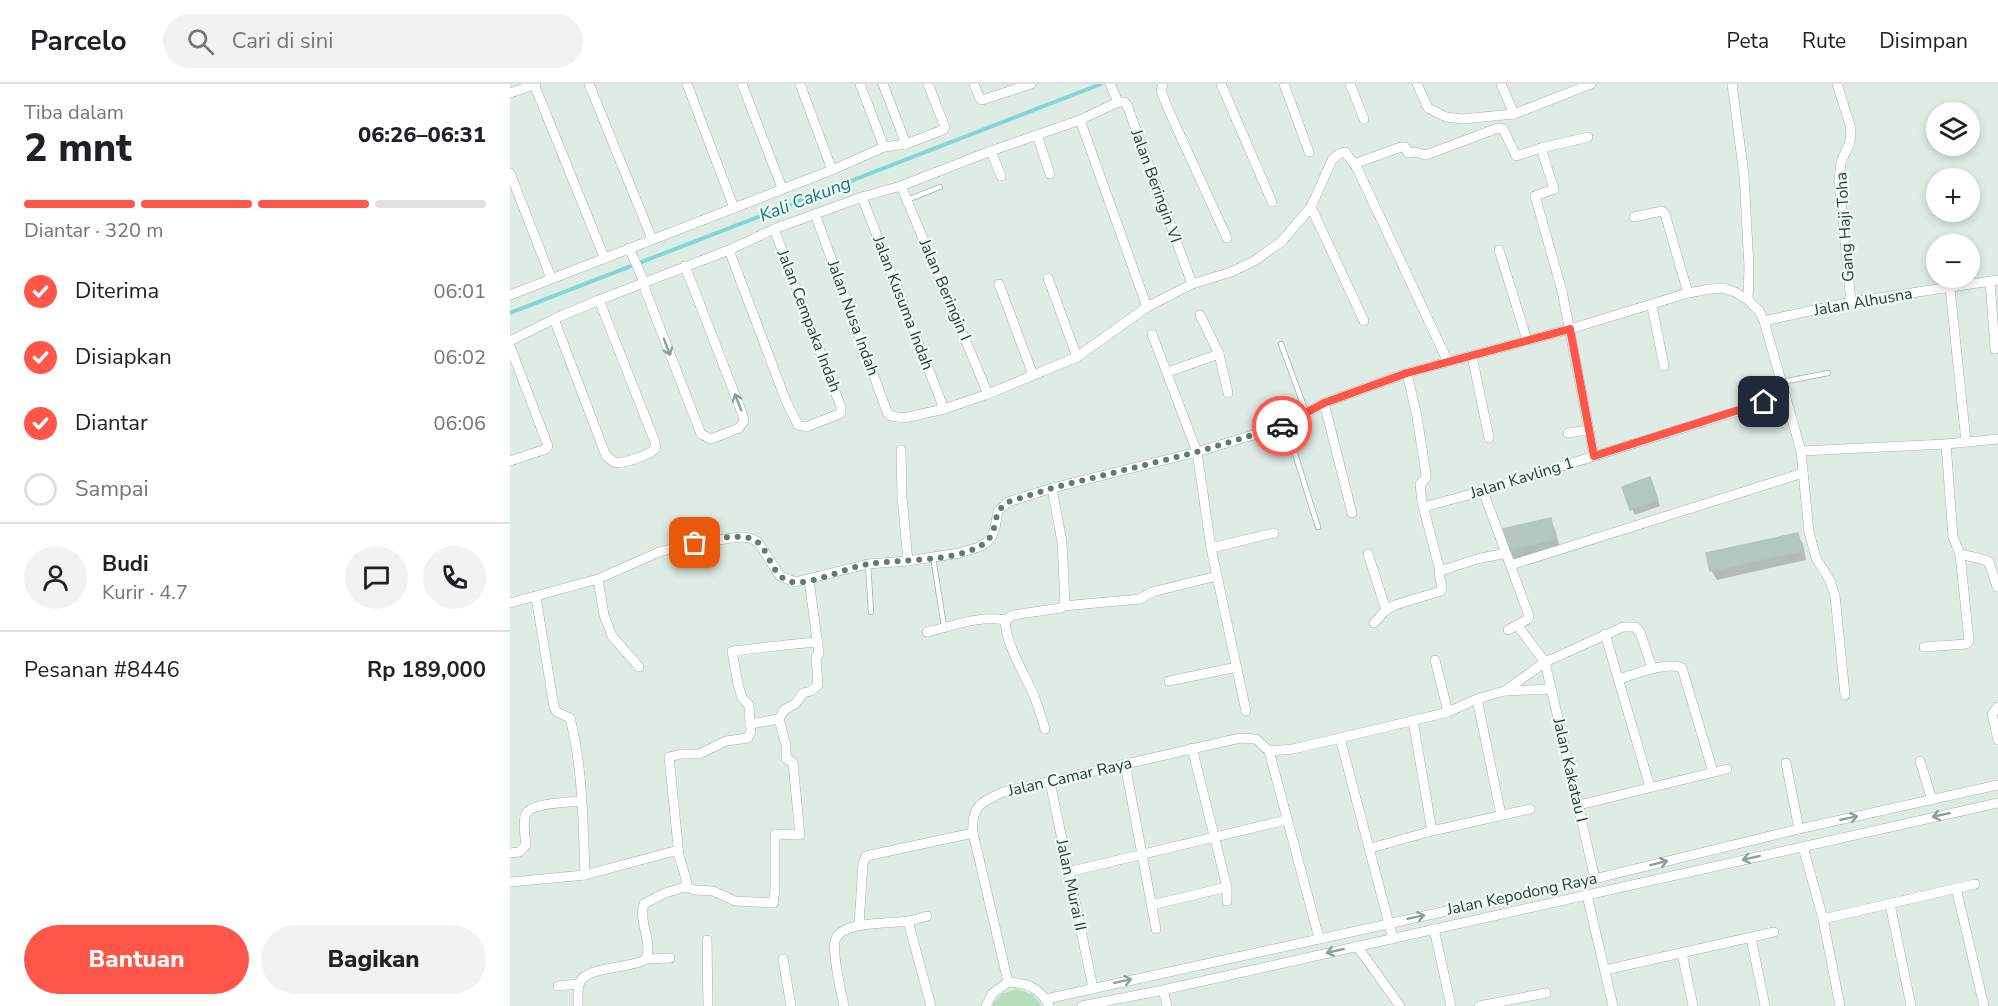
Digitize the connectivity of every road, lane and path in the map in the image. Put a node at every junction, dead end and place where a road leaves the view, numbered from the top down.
1 (535, 84) edge
2 (589, 84) edge
3 (687, 84) edge
4 (742, 84) edge
5 (800, 84) edge
6 (860, 84) edge
7 (883, 84) edge
8 (928, 84) edge
9 (974, 84) edge
10 (1030, 84) edge
11 (1110, 84) edge
12 (1163, 84) edge
13 (1221, 84) edge
14 (1284, 84) edge
15 (1350, 84) edge
16 (1417, 84) edge
17 (1501, 84) edge
18 (1732, 84) edge
19 (1837, 84) edge
20 (1585, 86) edge
21 (510, 93) edge
22 (1116, 99) junction
23 (1514, 114) junction
24 (1364, 118) dead end
25 (1080, 120) junction
26 (1037, 135) junction
27 (1588, 137) dead end
28 (903, 144) junction
29 (884, 147) junction
30 (1541, 148) junction
31 (991, 151) junction
32 (1309, 152) dead end
33 (1354, 164) junction
34 (832, 170) junction
35 (510, 173) edge
36 (1050, 174) dead end
37 (1001, 176) dead end
38 (901, 186) junction
39 (940, 187) dead end
40 (782, 189) junction
41 (862, 197) junction
42 (907, 200) junction
43 (1272, 202) dead end
44 (734, 207) junction
45 (1311, 207) junction
46 (815, 214) junction
47 (1634, 217) dead end
48 (774, 229) junction
49 (1227, 238) dead end
50 (652, 239) junction
51 (729, 250) junction
52 (1499, 250) dead end
53 (631, 252) junction
54 (604, 257) junction
55 (686, 266) junction
56 (551, 278) junction
57 (1047, 278) dead end
58 (643, 280) junction
59 (1994, 281) edge
60 (999, 284) dead end
61 (1192, 284) junction
62 (1950, 288) joint
63 (1688, 293) junction
64 (510, 295) edge
65 (599, 300) junction
66 (1748, 300) junction
67 (1851, 302) junction
68 (1652, 306) junction
69 (1147, 307) junction
70 (1200, 315) dead end
71 (554, 319) junction
72 (1364, 321) dead end
73 (1764, 321) junction
74 (1570, 329) junction
75 (1152, 334) dead end
76 (1527, 340) junction
77 (510, 344) edge
78 (1281, 344) dead end
79 (1995, 349) dead end
80 (1219, 354) junction
81 (1472, 356) junction
82 (1077, 357) junction
83 (1448, 362) junction
84 (1664, 366) dead end
85 (1168, 372) junction
86 (1407, 373) junction
87 (1828, 373) dead end
88 (1033, 375) junction
89 (1782, 382) junction
90 (1228, 393) dead end
91 (988, 394) junction
92 (1786, 396) junction
93 (1324, 403) junction
94 (944, 409) junction
95 (1306, 412) junction
96 (1286, 425) junction
97 (1589, 430) junction
98 (1568, 433) dead end
99 (1489, 438) dead end
100 (1998, 439) edge
101 (1966, 442) junction
102 (1946, 444) junction
103 (901, 450) dead end
104 (1801, 451) junction
105 (1197, 452) junction
106 (1594, 456) junction
107 (510, 461) edge
108 (1803, 473) junction
109 (1052, 488) junction
110 (1483, 491) junction
111 (1423, 507) junction
112 (1352, 513) dead end
113 (1318, 527) dead end
114 (1274, 533) dead end
115 (1211, 548) junction
116 (1506, 553) junction
117 (1368, 554) dead end
118 (1960, 554) junction
119 (933, 557) junction
120 (908, 561) junction
121 (868, 564) junction
122 (1511, 565) junction
123 (1440, 571) junction
124 (1217, 576) junction
125 (598, 579) junction
126 (809, 580) junction
127 (1997, 587) edge
128 (536, 597) junction
129 (510, 603) edge
130 (1063, 606) junction
131 (1386, 610) junction
132 (871, 612) dead end
133 (1006, 620) junction
134 (1374, 623) dead end
135 (1517, 625) junction
136 (944, 627) junction
137 (1508, 630) dead end
138 (927, 632) dead end
139 (1605, 634) junction
140 (818, 642) junction
141 (1924, 646) dead end
142 (1435, 660) dead end
143 (1545, 662) junction
144 (639, 667) dead end
145 (1237, 667) junction
146 (1652, 668) junction
147 (1619, 679) junction
148 (1169, 681) dead end
149 (1551, 689) junction
150 (1504, 692) junction
151 (1845, 695) dead end
152 (1477, 699) junction
153 (1998, 707) edge
154 (1246, 711) dead end
155 (1448, 712) junction
156 (779, 719) junction
157 (1413, 721) junction
158 (750, 724) junction
159 (1045, 729) dead end
160 (1341, 738) junction
161 (1998, 740) edge
162 (1192, 748) junction
163 (1269, 751) junction
164 (1920, 761) dead end
165 (1786, 763) dead end
166 (1125, 764) junction
167 (1727, 769) dead end
168 (1713, 772) junction
169 (1050, 782) junction
170 (1998, 785) edge
171 (1650, 787) junction
172 (1932, 800) junction
173 (581, 801) junction
174 (1998, 802) edge
175 (1579, 805) junction
176 (1530, 809) dead end
177 (1501, 815) junction
178 (1286, 820) junction
179 (1799, 829) junction
180 (1432, 831) junction
181 (973, 833) junction
182 (1214, 837) junction
183 (1803, 846) junction
184 (1371, 848) junction
185 (510, 853) edge
186 (1143, 853) junction
187 (679, 855) junction
188 (1068, 872) junction
189 (585, 875) junction
190 (1599, 878) junction
191 (510, 882) edge
192 (1574, 883) junction
193 (1975, 884) dead end
194 (685, 887) junction
195 (1227, 887) junction
196 (1956, 888) junction
197 (1605, 891) junction
198 (1587, 895) junction
199 (1577, 897) junction
200 (1227, 901) dead end
201 (1890, 904) junction
202 (1152, 905) junction
203 (927, 916) dead end
204 (1823, 919) junction
205 (908, 921) junction
206 (1389, 923) junction
207 (859, 925) junction
208 (1156, 929) dead end
209 (1434, 929) junction
210 (1774, 932) dead end
211 (1319, 938) junction
212 (1751, 938) junction
213 (1393, 939) junction
214 (707, 940) dead end
215 (1357, 946) junction
216 (1682, 953) junction
217 (670, 958) dead end
218 (646, 959) junction
219 (783, 959) dead end
220 (1605, 970) junction
221 (1008, 982) junction
222 (579, 984) junction
223 (558, 986) dead end
224 (1093, 987) junction
225 (1163, 990) junction
226 (1546, 993) dead end
227 (1529, 1001) edge
228 (1047, 1002) edge
229 (578, 1006) edge
230 (708, 1006) edge
231 (791, 1006) edge
232 (844, 1006) edge
233 (931, 1006) edge
234 (986, 1006) edge
235 (1082, 1006) edge
236 (1167, 1006) edge
237 (1400, 1006) edge
238 (1451, 1006) edge
239 (1479, 1006) edge
240 (1613, 1006) edge
241 (1693, 1006) edge
242 (1764, 1006) edge
243 (1840, 1006) edge
244 (1911, 1006) edge
245 (1984, 1006) edge

1 - 21 street
1 - 54 street
2 - 50 street
3 - 44 street
4 - 40 street
5 - 34 street
6 - 29 street
7 - 28 street
8 - 28 street
9 - 10 street
11 - 22 street
12 - 49 street
13 - 43 street
14 - 32 street
15 - 24 street
16 - 23 street
17 - 23 street
18 - 66 street
19 - 67 street, Gang Haji Toha
20 - 23 street
22 - 25 street
22 - 61 street, Jalan Beringin VI
25 - 26 street
25 - 69 street
26 - 31 street
26 - 36 street
27 - 30 street
28 - 29 street
29 - 34 street
30 - 33 street
30 - 74 street
31 - 37 street
31 - 38 street
33 - 45 street
33 - 83 street
34 - 40 street
35 - 56 street
38 - 41 street
38 - 42 street, Jalan Beringin I
39 - 42 lane
40 - 44 street
41 - 46 street
41 - 94 street, Jalan Kusuma Indah
42 - 91 street, Jalan Beringin I
44 - 50 street
45 - 61 street
45 - 72 street
46 - 48 street
46 - 94 street, Jalan Nusa Indah
47 - 63 street
48 - 51 street
48 - 51 street, Jalan Cempaka Indah
50 - 53 street
51 - 55 street
52 - 76 street
53 - 54 street
53 - 58 street
54 - 56 street
55 - 58 street
58 -> 55 street
56 - 64 street
57 - 82 street
58 - 65 street
59 - 79 street
60 - 88 street
61 - 69 street
62 - 67 street, Jalan Alhusna
62 - 101 street
63 - 66 street
63 - 68 street
65 - 71 street
65 - 71 street
66 - 73 street
67 - 73 street, Jalan Alhusna
68 - 74 street
68 - 84 street
69 - 82 street
70 - 80 street
71 - 77 street
73 - 89 street
74 - 76 street
74 - 97 street
75 - 85 street
76 - 81 street
77 - 107 street
78 - 95 lane
80 - 85 street
80 - 90 street
81 - 83 street
81 - 99 street
82 - 88 street
83 - 86 street
85 - 105 street
86 - 93 street
86 - 111 street
87 - 89 lane
88 - 91 street
89 - 92 street
91 - 94 street
92 - 104 street
92 - 106 street, Jalan Kavling 1
93 - 95 street
93 - 112 street
95 - 96 street
96 - 105 street
96 - 113 lane
97 - 98 street
97 - 106 street
100 - 101 street
101 - 102 street
102 - 104 street
102 - 118 street
103 - 120 street
104 - 108 street
105 - 109 street
105 - 115 street
106 - 110 street, Jalan Kavling 1
108 - 122 street
108 - 151 street
109 - 119 street
109 - 130 street
110 - 111 street, Jalan Kavling 1
110 - 116 street
111 - 123 street
114 - 115 street
115 - 124 street
116 - 122 street
116 - 123 street
117 - 131 street
118 - 127 street
118 - 141 street
119 - 120 street
119 - 136 lane
120 - 121 street
121 - 126 street
121 - 132 lane
122 - 135 street
123 - 131 street
124 - 130 street
124 - 145 street
125 - 126 street
125 - 128 street
125 - 144 street
126 - 140 street
128 - 129 street
128 - 173 street
130 - 133 street
131 - 134 street
133 - 136 street
133 - 159 street
135 - 137 street
135 - 143 street
136 - 138 street
139 - 143 street
139 - 146 street
139 - 147 street
140 - 156 street
140 - 158 street
142 - 155 street
143 - 149 street, Jalan Kakatau I
143 - 150 street
145 - 148 street
145 - 154 street
146 - 147 street
146 - 168 street
147 - 171 street
149 - 150 street
149 - 175 street, Jalan Kakatau I
150 - 152 street
152 - 155 street
152 - 177 street
153 - 161 street
155 - 157 street
156 - 158 street
156 - 194 street
157 - 160 street
157 - 180 street
158 - 187 street
160 - 163 street
160 - 184 street
162 - 163 street, Jalan Camar Raya
162 - 166 street, Jalan Camar Raya
162 - 182 street
163 - 178 street
164 - 172 street
165 - 179 street
166 - 169 street, Jalan Camar Raya
166 - 186 street
167 - 168 street
168 - 171 street
169 - 181 street, Jalan Camar Raya
169 - 188 street, Jalan Murai II
170 - 172 street, Jalan Kepodong Raya
171 - 175 street
179 -> 172 street, Jalan Kepodong Raya
173 - 185 street
173 - 189 street
174 -> 183 street, Jalan Kepodong Raya
175 - 190 street, Jalan Kakatau I
176 - 177 street
177 - 180 street
178 - 182 street
178 - 211 street
190 -> 179 street, Jalan Kepodong Raya
180 - 184 street
181 - 207 street
181 - 221 street, Jalan Camar Raya
182 - 186 street
182 - 195 street
183 -> 197 street, Jalan Kepodong Raya
183 - 204 street
184 - 206 street
186 - 188 street
186 - 202 street
187 - 189 street
187 - 194 street
188 - 224 street, Jalan Murai II
189 - 191 street
190 - 192 street, Jalan Kepodong Raya
190 - 197 street, Jalan Kakatau I
192 - 199 street
206 -> 192 street, Jalan Kepodong Raya
193 - 196 street
194 - 218 street
195 - 200 street
195 - 202 street
196 - 201 street
196 - 245 street
197 - 198 street, Jalan Kepodong Raya
198 - 199 street, Jalan Kepodong Raya
198 - 220 street
199 - 209 street, Jalan Kepodong Raya
201 - 204 street
201 - 244 street
202 - 208 street
203 - 205 street
204 - 243 street
205 - 207 street
205 - 233 street
206 - 211 street, Jalan Kepodong Raya
206 - 213 street
207 - 232 street
209 - 213 street, Jalan Kepodong Raya
209 - 238 street
210 - 212 street
224 -> 211 street, Jalan Kepodong Raya
212 - 216 street
212 - 242 street
213 - 215 street, Jalan Kepodong Raya
214 - 230 street
215 -> 225 street, Jalan Kepodong Raya
215 - 237 street
216 - 220 street
216 - 241 street
217 - 218 street
218 - 222 street
219 - 231 street
220 - 240 street
221 - 228 street
221 - 234 street
222 - 223 street
222 - 229 street
224 - 228 street, Jalan Kepodong Raya
225 - 235 street, Jalan Kepodong Raya
225 - 236 street
226 - 227 street
227 - 239 street

